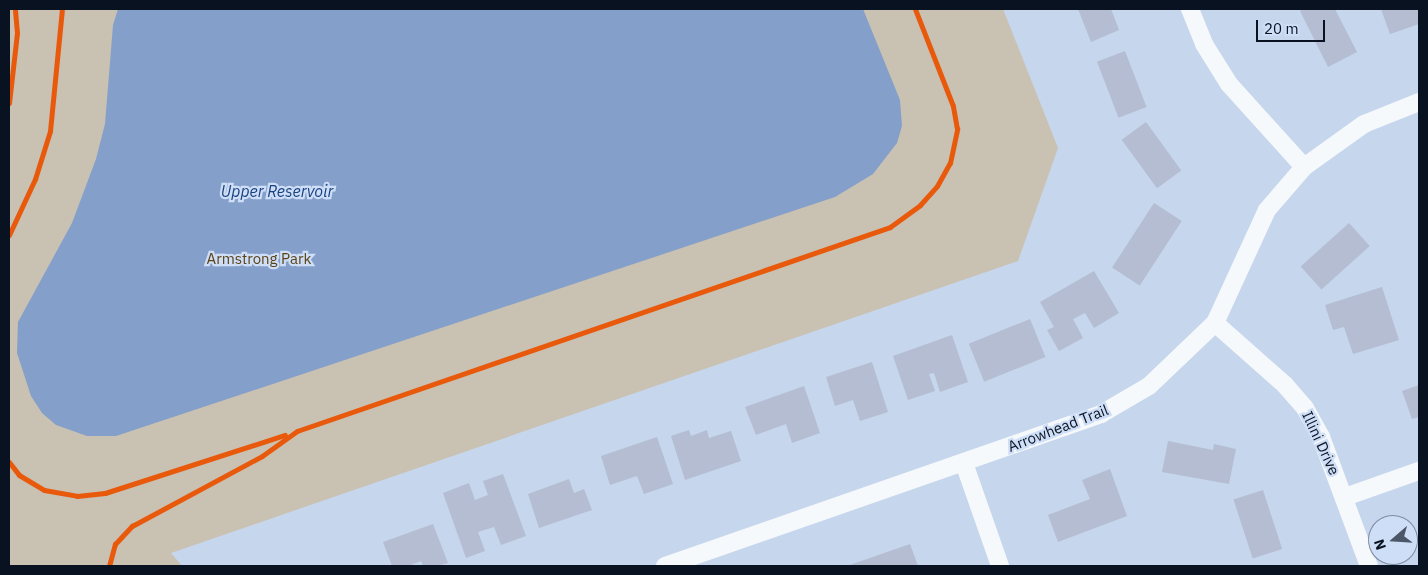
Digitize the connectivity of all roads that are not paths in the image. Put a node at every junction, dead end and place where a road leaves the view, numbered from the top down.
1 (1190, 9) edge
2 (1419, 102) edge
3 (1304, 167) junction
4 (1215, 323) junction
5 (964, 463) junction
6 (1419, 472) edge
7 (1345, 497) junction
8 (665, 566) edge
9 (1000, 566) edge
10 (1369, 566) edge

1 - 3 street
2 - 3 street, Arrowhead Trail
3 - 4 street, Arrowhead Trail
4 - 5 street, Arrowhead Trail
4 - 7 street, Illini Drive
5 - 8 street, Arrowhead Trail
5 - 9 street
6 - 7 street
7 - 10 street, Illini Drive

